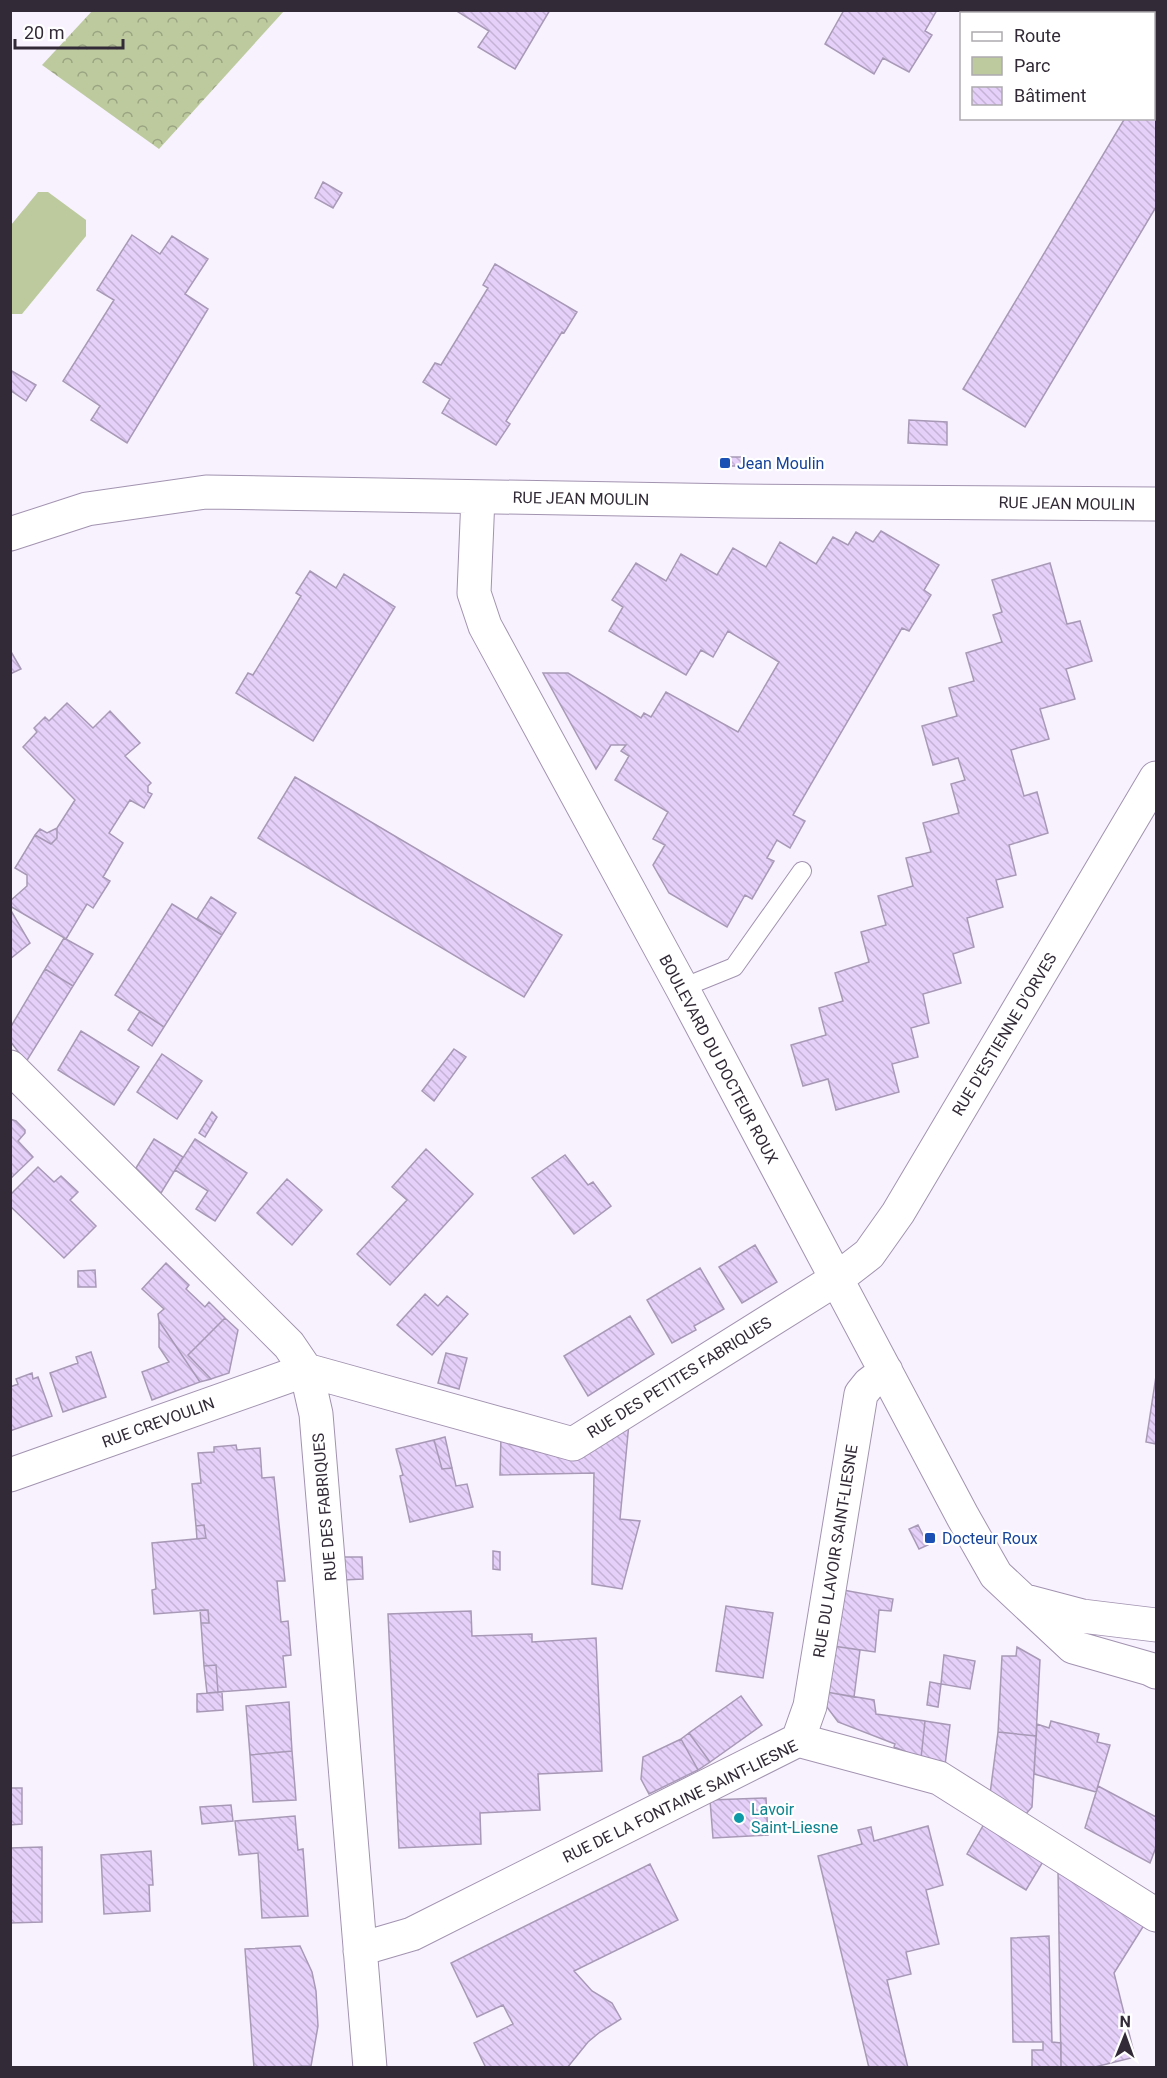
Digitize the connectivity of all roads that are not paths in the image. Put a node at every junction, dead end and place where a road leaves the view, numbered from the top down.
1 (478, 497) junction
2 (1156, 504) edge
3 (10, 534) edge
4 (1156, 778) edge
5 (802, 871) dead end
6 (682, 988) junction
7 (10, 1068) edge
8 (838, 1278) junction
9 (306, 1370) junction
10 (886, 1371) junction
11 (10, 1475) edge
12 (1024, 1601) junction
13 (1156, 1625) edge
14 (1156, 1672) edge
15 (798, 1740) junction
16 (1156, 1915) edge
17 (360, 1952) junction
18 (370, 2067) edge

1 - 2 street, RUE JEAN MOULIN
1 - 3 street, RUE JEAN MOULIN
1 - 6 street, BOULEVARD DU DOCTEUR ROUX
4 - 8 street, RUE D'ESTIENNE D'ORVES
5 - 6 lane
6 - 8 street, BOULEVARD DU DOCTEUR ROUX
7 - 9 street, RUE DES FABRIQUES
8 - 9 street, RUE DES PETITES FABRIQUES
8 - 10 street, BOULEVARD DU DOCTEUR ROUX
9 - 11 street, RUE CREVOULIN
9 - 17 street, RUE DES FABRIQUES
10 - 12 street, BOULEVARD DU DOCTEUR ROUX
10 - 15 street, RUE DU LAVOIR SAINT-LIESNE
12 - 13 street, BOULEVARD DU DOCTEUR ROUX
12 - 14 street, BOULEVARD DU DOCTEUR ROUX
15 - 16 street, RUE DE LA FONTAINE SAINT-LIESNE
15 - 17 street, RUE DE LA FONTAINE SAINT-LIESNE
17 - 18 street, RUE DES FABRIQUES

